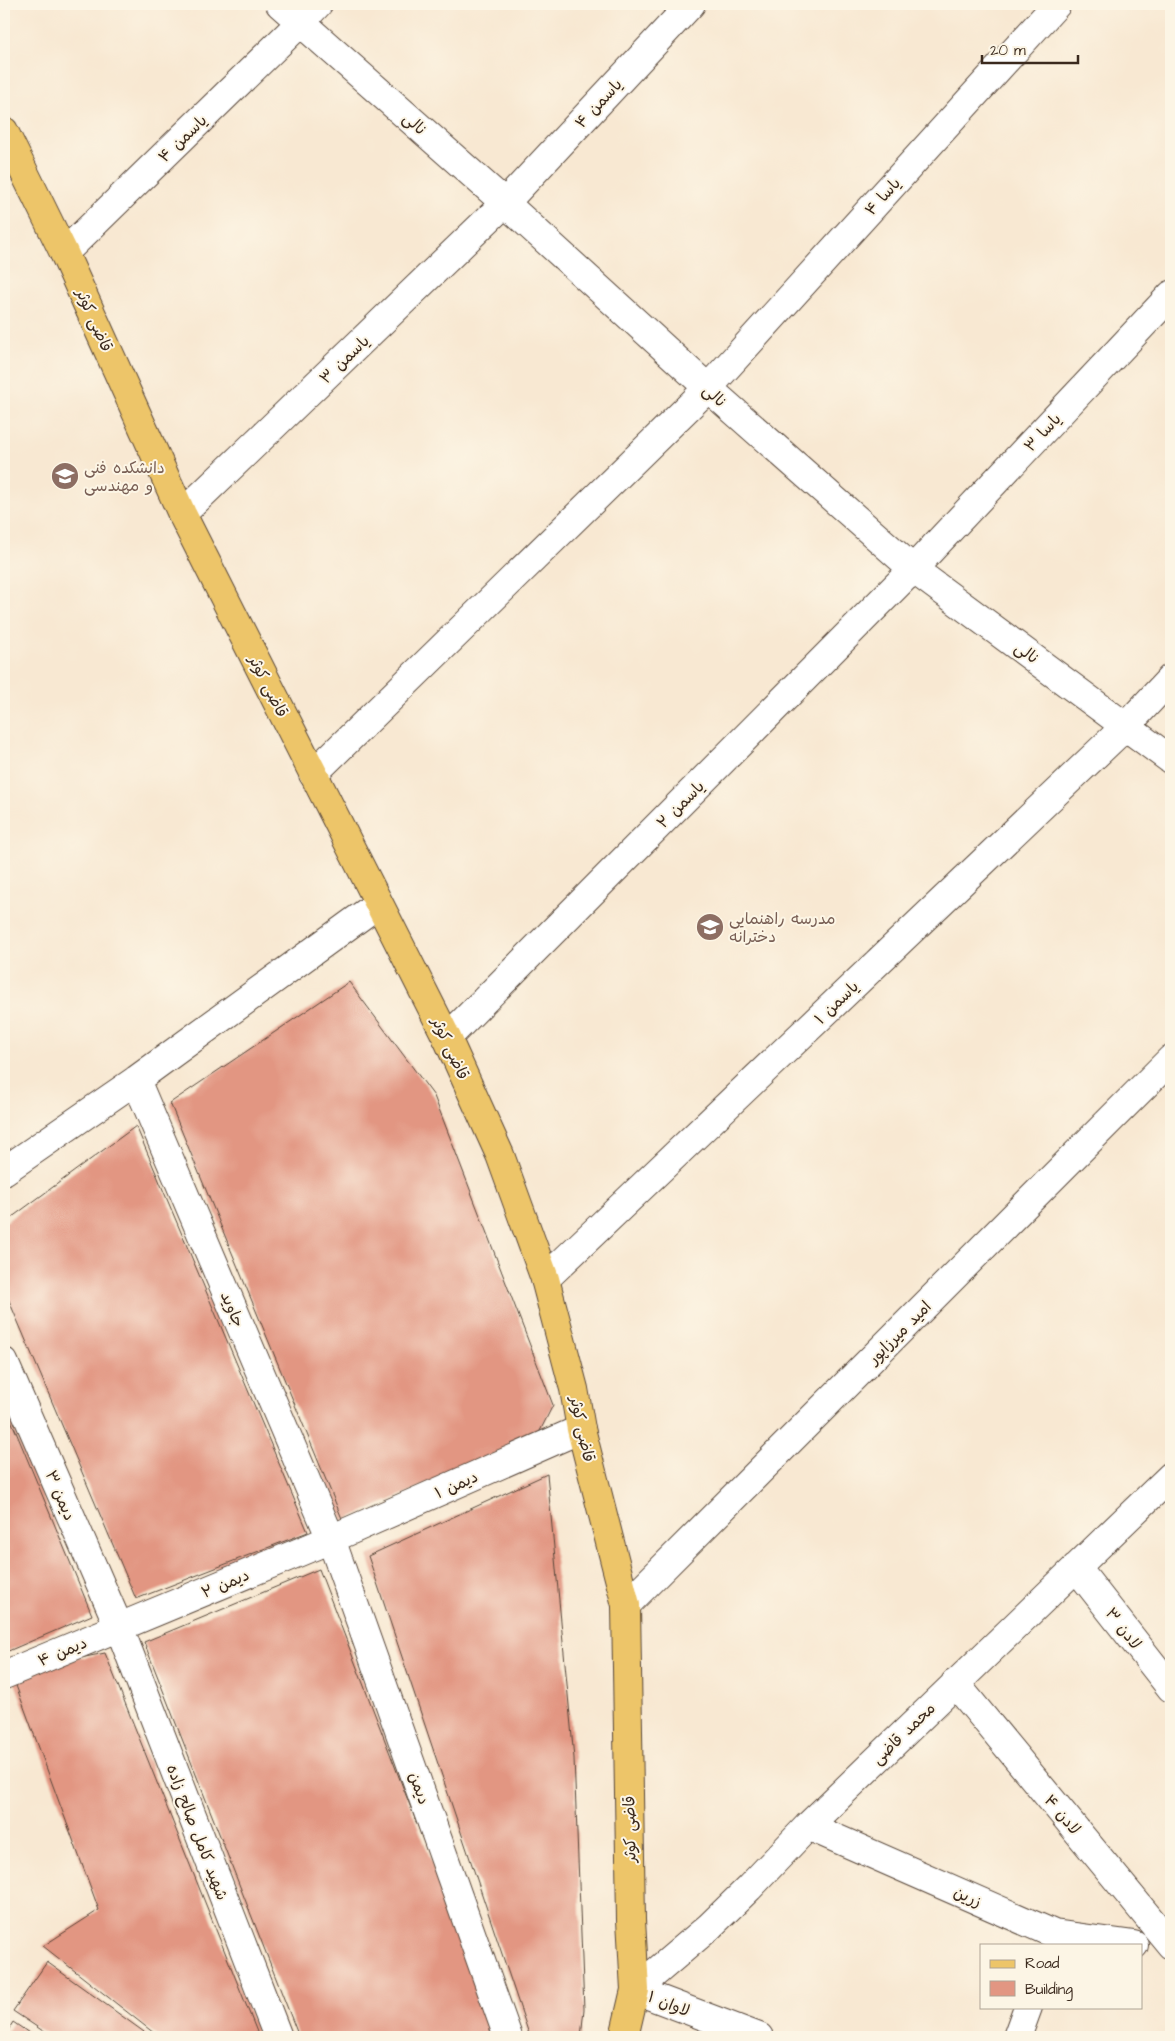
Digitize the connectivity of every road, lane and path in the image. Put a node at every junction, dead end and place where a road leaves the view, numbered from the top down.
1 (280, 4) edge
2 (691, 4) edge
3 (1057, 4) edge
4 (309, 13) edge
5 (4, 132) edge
6 (505, 203) junction
7 (64, 253) junction
8 (1171, 295) edge
9 (708, 388) junction
10 (182, 514) junction
11 (913, 569) junction
12 (1171, 678) edge
13 (1127, 725) junction
14 (1171, 760) edge
15 (313, 774) junction
16 (378, 904) junction
17 (447, 1038) junction
18 (1171, 1059) edge
19 (136, 1080) junction
20 (4, 1171) edge
21 (545, 1279) junction
22 (4, 1362) edge
23 (582, 1429) junction
24 (1171, 1476) edge
25 (331, 1538) junction
26 (1076, 1567) junction
27 (626, 1605) junction
28 (119, 1627) junction
29 (4, 1675) edge
30 (954, 1683) junction
31 (1171, 1688) edge
32 (808, 1826) junction
33 (1052, 1940) edge
34 (1118, 1944) edge
35 (1171, 1945) edge
36 (1142, 1946) edge
37 (1171, 1950) edge
38 (635, 1990) junction
39 (1028, 2008) edge
40 (278, 2037) edge
41 (508, 2037) edge
42 (624, 2037) edge
43 (759, 2037) edge
44 (1017, 2037) edge

1 - 4 street, نالی
2 - 6 street, یاسمن ۴
3 - 9 street, یاسا ۴
4 - 6 street, نالی
4 - 7 street, یاسمن ۴
5 - 7 main road, قاضی کوثر
6 - 9 street, نالی
6 - 10 street, یاسمن ۳
7 - 10 main road, قاضی کوثر
8 - 11 street, یاسا ۳
9 - 11 street, نالی
9 - 15 street
10 - 15 main road, قاضی کوثر
11 - 13 street, نالی
11 - 17 street, یاسمن ۲
12 - 13 street, یاسمن ۱
13 - 14 street, نالی
13 - 21 street, یاسمن ۱
15 - 16 main road, قاضی کوثر
16 - 17 main road, قاضی کوثر
16 - 19 street
17 - 21 main road, قاضی کوثر
18 - 27 street, امید میرزاپور
19 - 20 street
19 - 25 street, جاوید
21 - 23 main road, قاضی کوثر
22 - 28 street, دیمن ۳
23 - 25 street, دیمن ۱
23 - 27 main road, قاضی کوثر
24 - 26 street, محمد قاضی
25 - 28 street, دیمن ۲
25 - 41 street, دیمن
26 - 30 street, محمد قاضی
26 - 31 street, لادن ۳
27 - 38 main road, قاضی کوثر
28 - 29 street, دیمن ۴
28 - 40 street, شهید کامل صالح زاده
30 - 32 street, محمد قاضی
30 - 35 street, لادن ۴
32 - 33 street, زرین
32 - 38 street, محمد قاضی
33 - 34 street, زرین
36 - 37 street
38 - 42 main road, قاضی کوثر
38 - 43 street, لاوان ۱
39 - 44 street

